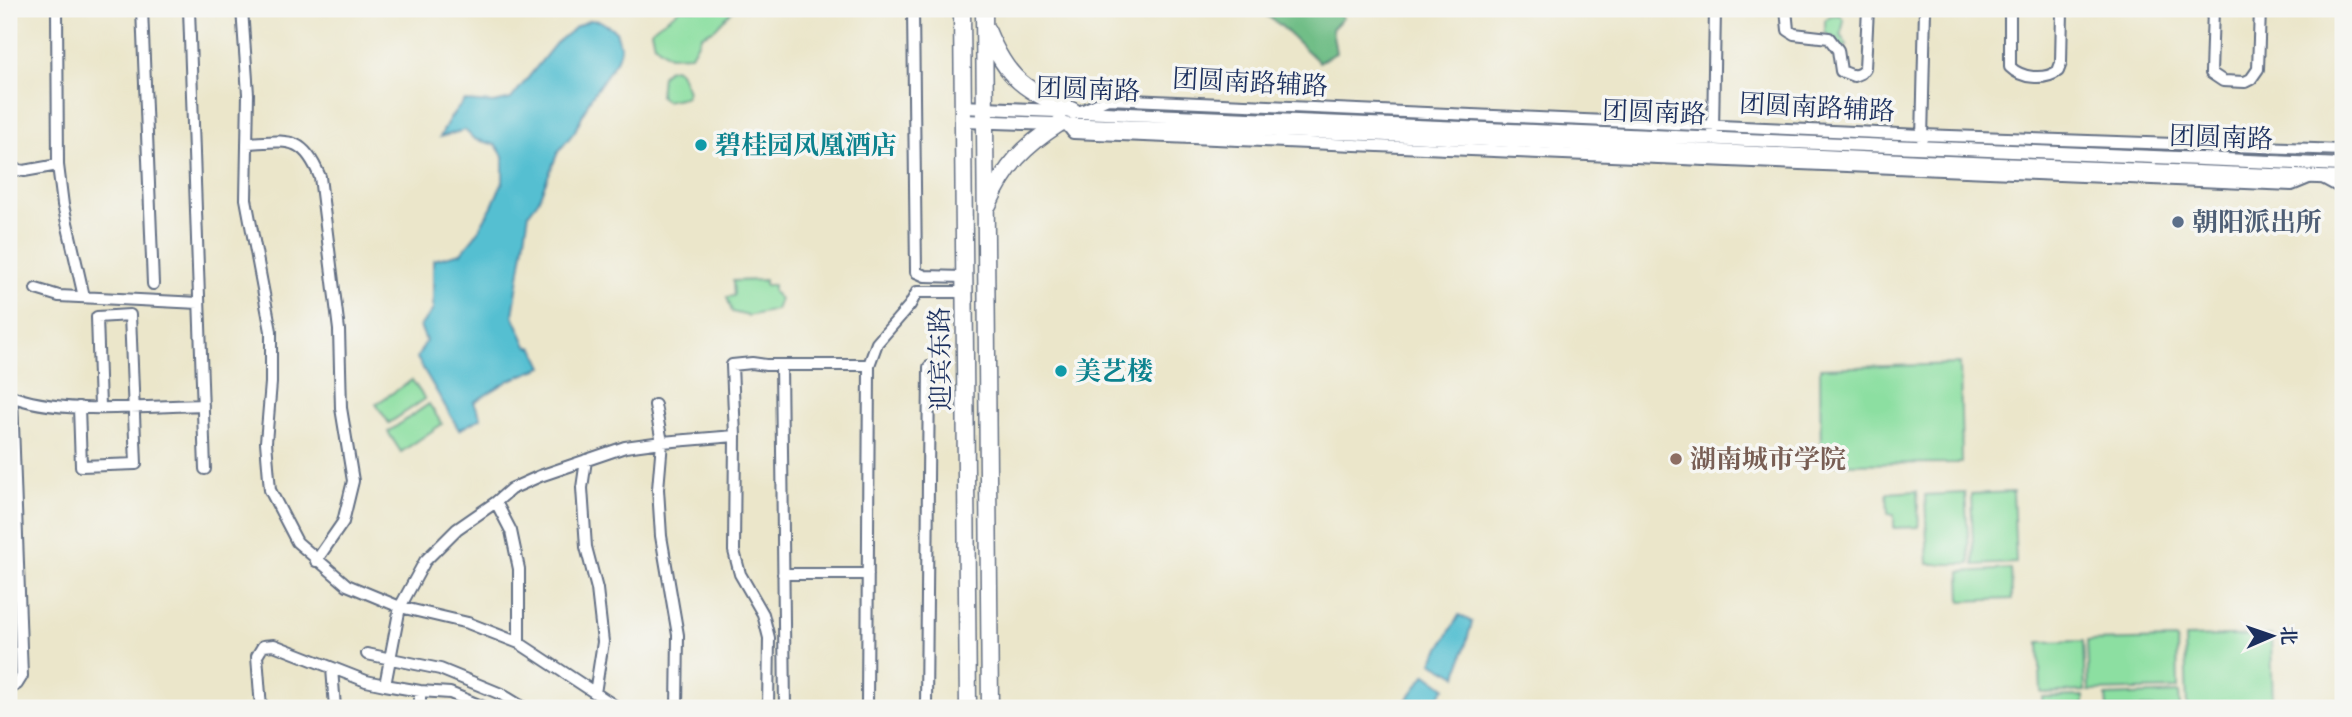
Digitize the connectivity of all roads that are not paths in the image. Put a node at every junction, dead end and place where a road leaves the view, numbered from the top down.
1 (57, 9) edge
2 (142, 9) edge
3 (188, 9) edge
4 (243, 9) edge
5 (913, 9) edge
6 (962, 9) edge
7 (1715, 9) edge
8 (1786, 9) edge
9 (1868, 9) edge
10 (1925, 9) edge
11 (2010, 9) edge
12 (2062, 9) edge
13 (2213, 9) edge
14 (2260, 9) edge
15 (984, 16) edge
16 (963, 114) junction
17 (985, 114) junction
18 (1070, 117) junction
19 (1712, 131) junction
20 (1922, 135) junction
21 (247, 143) junction
22 (1922, 149) junction
23 (2343, 150) edge
24 (58, 164) junction
25 (2343, 164) edge
26 (9, 168) edge
27 (2316, 176) junction
28 (2343, 177) edge
29 (2343, 190) edge
30 (986, 211) junction
31 (153, 284) dead end
32 (963, 284) junction
33 (36, 289) dead end
34 (84, 297) junction
35 (199, 303) junction
36 (780, 365) junction
37 (869, 365) junction
38 (929, 367) dead end
39 (10, 395) edge
40 (203, 405) junction
41 (655, 405) dead end
42 (134, 406) junction
43 (79, 407) junction
44 (100, 407) junction
45 (735, 436) junction
46 (662, 442) junction
47 (586, 460) junction
48 (205, 469) dead end
49 (496, 502) junction
50 (316, 561) junction
51 (783, 574) junction
52 (868, 574) junction
53 (400, 607) junction
54 (519, 643) junction
55 (367, 654) dead end
56 (389, 659) junction
57 (332, 668) junction
58 (385, 685) junction
59 (9, 689) edge
60 (420, 691) junction
61 (595, 693) junction
62 (261, 708) edge
63 (335, 708) edge
64 (420, 708) edge
65 (486, 708) edge
66 (524, 708) edge
67 (618, 708) edge
68 (677, 708) edge
69 (768, 708) edge
70 (785, 708) edge
71 (867, 708) edge
72 (926, 708) edge
73 (968, 708) edge
74 (990, 708) edge

1 - 24 street
2 - 31 street
3 - 35 street
4 - 21 street
5 - 32 street
6 - 16 highway, 迎宾东路
7 - 19 street
8 - 9 street
10 - 20 street
11 - 12 street
13 - 14 street
15 - 17 highway, 迎宾东路
15 - 18 highway
16 - 17 main road, 团圆南路
16 - 32 highway, 迎宾东路
17 - 18 main road, 团圆南路
17 - 30 highway, 迎宾东路
18 - 19 main road, 团圆南路
18 - 27 main road, 团圆南路
18 - 30 highway
19 - 20 street, 团圆南路辅路
19 - 22 main road, 团圆南路
20 - 22 street
20 - 23 street, 团圆南路辅路
21 - 50 street
21 - 50 street
22 - 25 main road, 团圆南路
24 - 26 street
24 - 34 street
27 - 28 main road, 团圆南路
27 - 29 street
30 - 74 highway, 迎宾东路
32 - 37 street
32 - 73 highway, 迎宾东路
33 - 34 street
34 - 35 street
35 - 40 street
36 - 37 street
36 - 45 street
36 - 51 street
37 - 52 street
38 - 72 street
39 - 43 street
39 - 59 street
40 - 42 street
40 - 48 street
41 - 46 street
42 - 43 street
42 - 44 street
42 - 44 street
43 - 44 street
45 - 46 street
45 - 69 street
46 - 47 street
46 - 68 street
47 - 49 street
47 - 61 street
49 - 53 street
49 - 54 street
50 - 53 street
51 - 52 street
51 - 70 street
52 - 71 street
53 - 54 street
53 - 56 street
54 - 61 street
55 - 56 street
56 - 58 street
56 - 66 street
57 - 58 street
57 - 62 street
57 - 63 street
58 - 60 street
60 - 64 street
60 - 65 street
61 - 67 street

